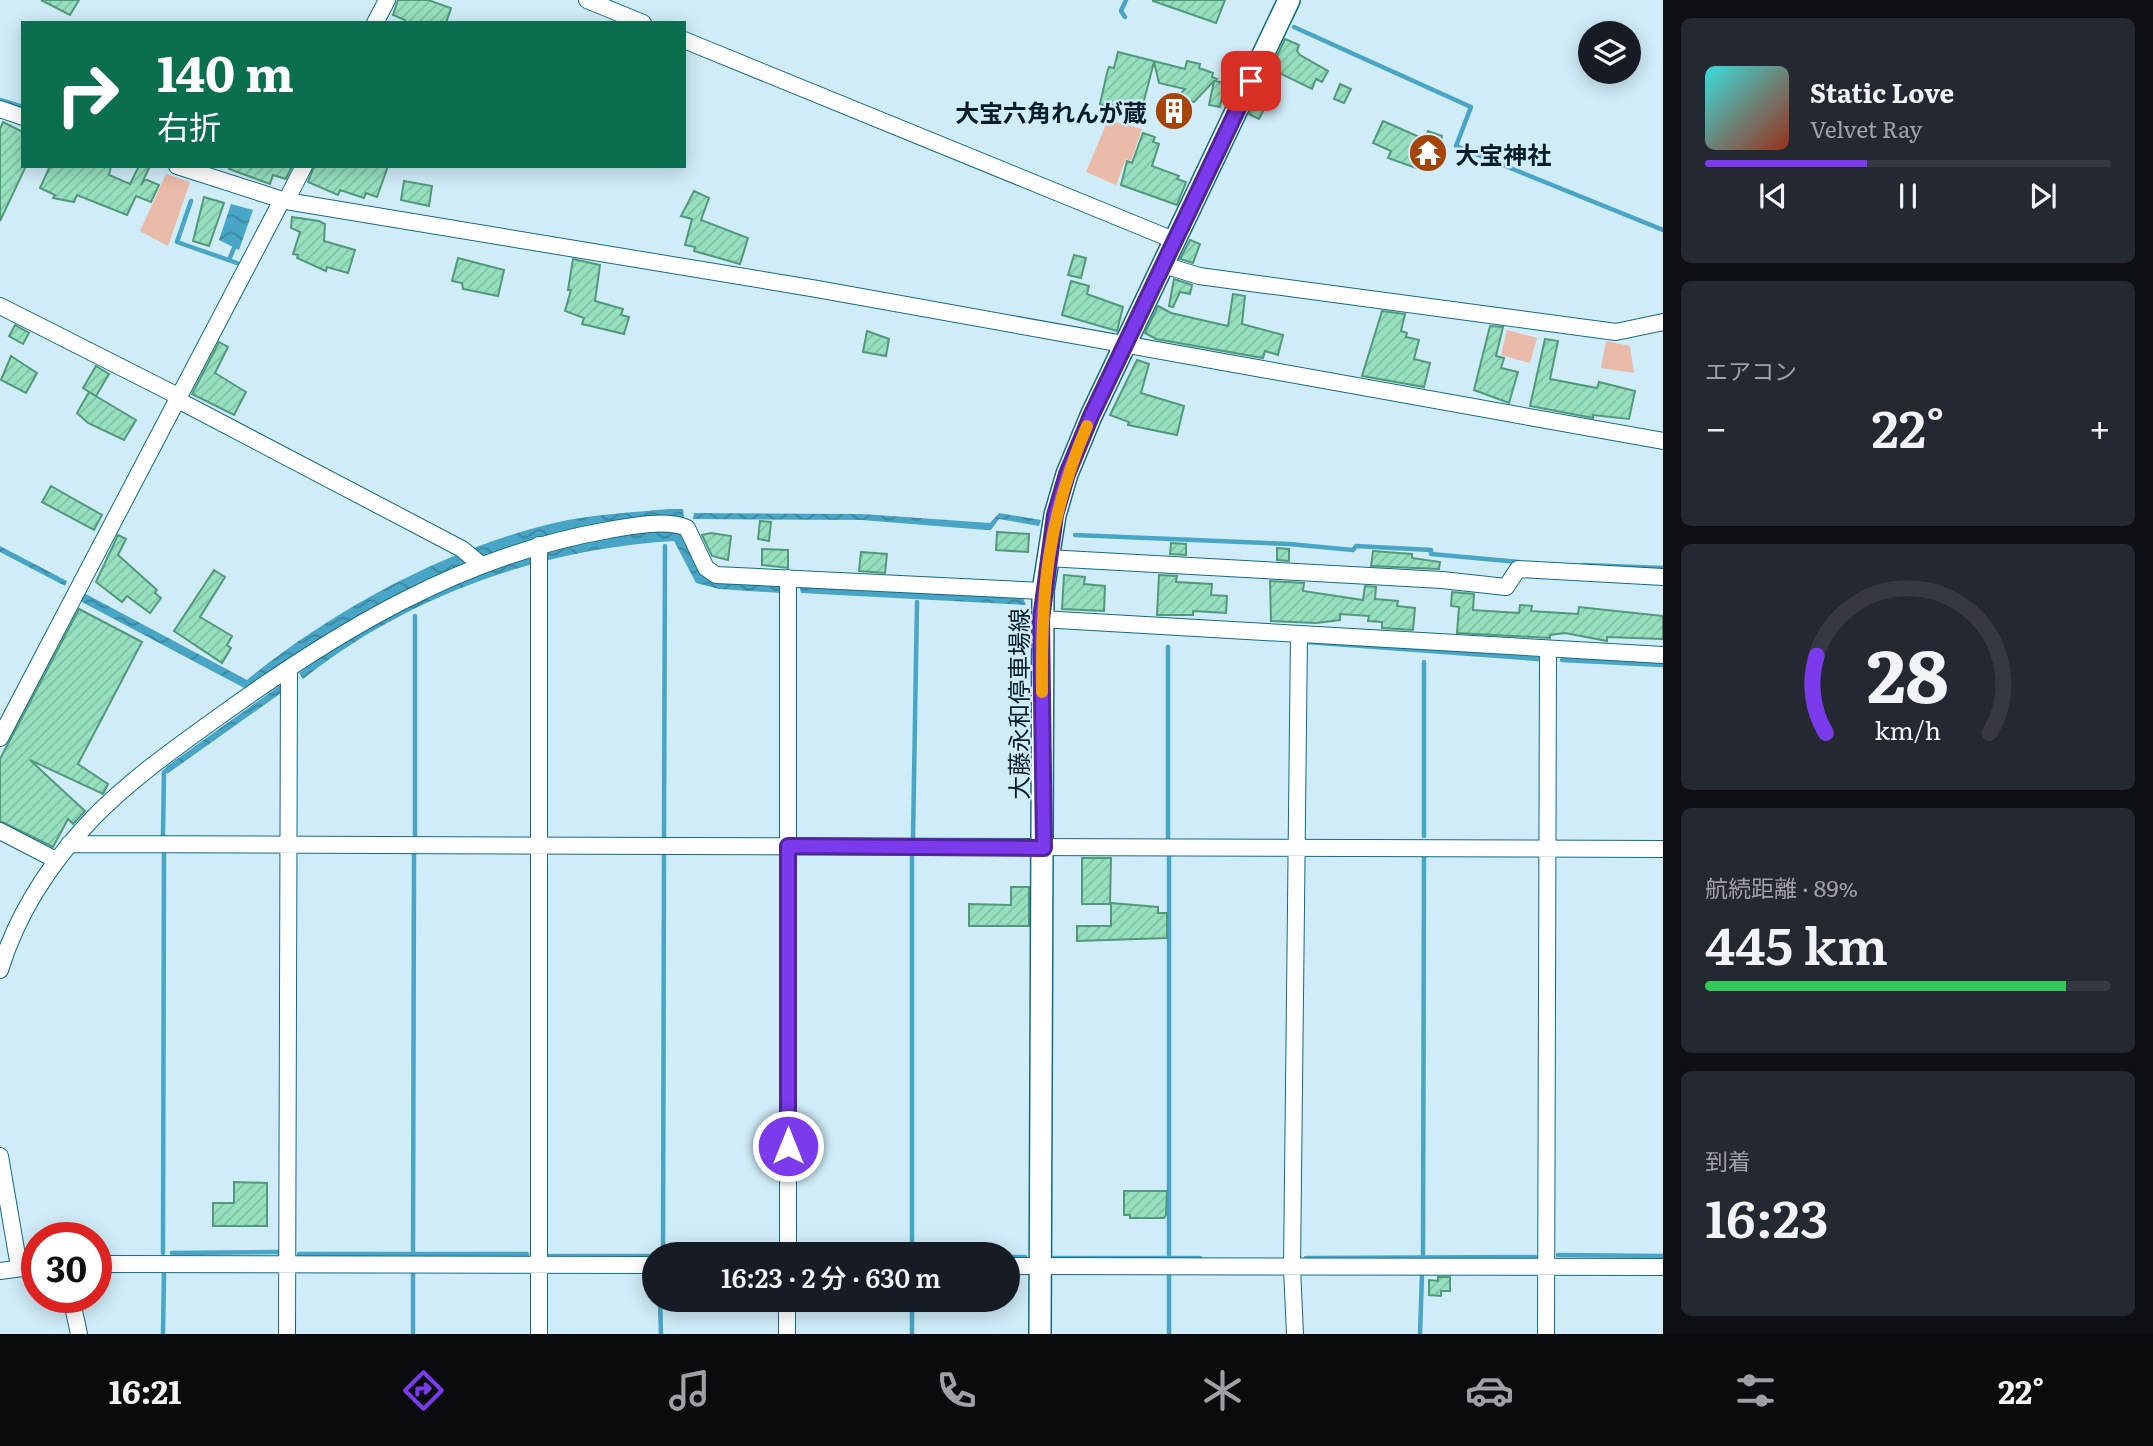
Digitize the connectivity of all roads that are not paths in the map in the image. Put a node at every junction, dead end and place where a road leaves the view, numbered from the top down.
1 (387, 0) edge
2 (587, 0) edge
3 (1289, 0) edge
4 (376, 21) edge
5 (638, 21) edge
6 (686, 41) edge
7 (0, 109) edge
8 (21, 116) edge
9 (183, 168) edge
10 (303, 168) edge
11 (284, 200) junction
12 (1176, 241) junction
13 (1164, 265) junction
14 (0, 306) edge
15 (1663, 323) edge
16 (1125, 347) junction
17 (177, 397) junction
18 (1663, 441) edge
19 (539, 553) junction
20 (1047, 558) junction
21 (480, 564) junction
22 (1663, 577) edge
23 (788, 578) junction
24 (1043, 591) junction
25 (1041, 619) junction
26 (1298, 634) junction
27 (1548, 650) junction
28 (1663, 655) edge
29 (289, 669) junction
30 (0, 738) edge
31 (0, 831) edge
32 (69, 844) junction
33 (788, 846) junction
34 (290, 847) junction
35 (540, 847) junction
36 (1299, 847) junction
37 (1044, 848) junction
38 (1548, 849) junction
39 (1663, 849) edge
40 (57, 860) junction
41 (0, 970) edge
42 (0, 1156) edge
43 (788, 1242) edge
44 (112, 1264) edge
45 (288, 1264) junction
46 (540, 1265) junction
47 (642, 1265) edge
48 (19, 1266) joint
49 (1020, 1266) edge
50 (1042, 1266) junction
51 (1546, 1266) junction
52 (1663, 1266) edge
53 (1292, 1268) junction
54 (0, 1271) edge
55 (788, 1312) edge
56 (74, 1313) edge
57 (79, 1334) edge
58 (287, 1334) edge
59 (539, 1334) edge
60 (787, 1334) edge
61 (1041, 1334) edge
62 (1295, 1334) edge
63 (1546, 1334) edge

1 - 4 street
2 - 5 street
3 - 12 main road, 大藤永和停車場線
6 - 12 street
7 - 8 street
9 - 11 street
10 - 11 street
11 - 16 street
11 - 17 street
12 - 13 main road, 大藤永和停車場線
13 - 15 street
13 - 16 main road, 大藤永和停車場線
14 - 17 street
16 - 18 street
16 - 20 main road, 大藤永和停車場線
17 - 21 street
17 - 30 street
19 - 21 street
19 - 23 street
19 - 35 street
20 - 22 street
20 - 24 main road, 大藤永和停車場線
21 - 29 street
23 - 24 street
23 - 33 street
24 - 25 main road, 大藤永和停車場線
25 - 26 street
25 - 37 main road, 大藤永和停車場線
26 - 27 street
26 - 36 street
27 - 28 street
27 - 38 street
29 - 32 street
29 - 34 street
31 - 40 street
32 - 34 street
32 - 40 street
33 - 35 street
33 - 37 street
33 - 43 street
34 - 35 street
34 - 45 street
35 - 46 street
36 - 37 street
36 - 38 street
36 - 53 street
37 - 50 main road, 大藤永和停車場線
38 - 39 street
38 - 51 street
40 - 41 street
42 - 48 street
44 - 45 street
45 - 46 street
45 - 58 street
46 - 47 street
46 - 59 street
48 - 54 street
49 - 50 street
50 - 53 street
50 - 61 main road, 大藤永和停車場線
51 - 52 street
51 - 53 street
51 - 63 street
53 - 62 street
55 - 60 street
56 - 57 street

